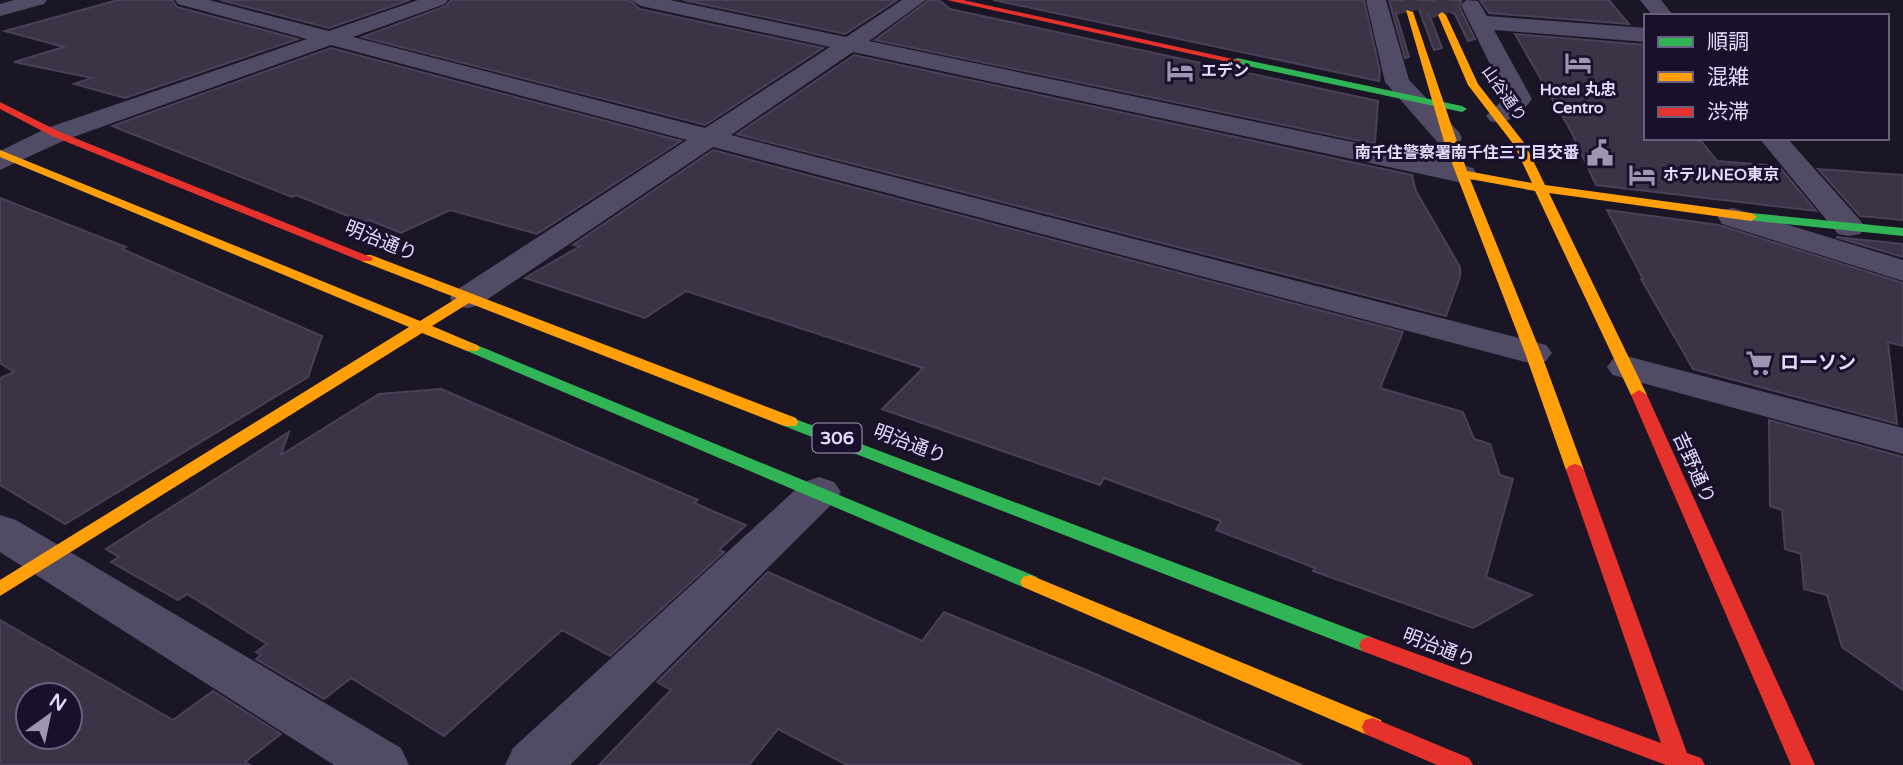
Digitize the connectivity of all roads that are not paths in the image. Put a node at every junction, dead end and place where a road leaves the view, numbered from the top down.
1 (37, 0) edge
2 (185, 0) edge
3 (438, 0) edge
4 (641, 0) edge
5 (916, 0) edge
6 (951, 0) edge
7 (1376, 0) tunnel mouth
8 (1469, 0) tunnel mouth
9 (1650, 0) edge
10 (0, 10) edge
11 (1409, 12) tunnel mouth
12 (1662, 14) edge
13 (1442, 15) tunnel mouth
14 (1480, 22) junction
15 (1644, 34) edge
16 (331, 38) junction
17 (849, 44) junction
18 (1411, 99) junction
19 (1440, 105) junction
20 (0, 106) edge
21 (1499, 116) junction
22 (56, 134) junction
23 (712, 136) junction
24 (1449, 138) junction
25 (1774, 140) edge
26 (3, 158) edge
27 (1463, 174) junction
28 (1541, 191) junction
29 (1733, 217) junction
30 (1849, 227) junction
31 (1903, 232) edge
32 (1903, 271) edge
33 (467, 298) junction
34 (423, 328) junction
35 (1533, 353) junction
36 (1626, 367) junction
37 (1903, 441) edge
38 (819, 492) junction
39 (0, 531) edge
40 (47, 560) junction
41 (0, 589) edge
42 (1684, 763) edge
43 (382, 765) edge
44 (533, 765) edge
45 (1461, 765) edge
46 (1803, 765) edge

1 - 10 street
2 - 16 street
3 - 16 street
4 - 17 street
5 - 17 street
6 - 18 main road
7 - 18 street
8 - 14 street
9 - 12 street
11 - 19 main road
13 - 21 main road, 山谷通り
14 - 15 street
14 - 21 street
16 - 22 street
16 - 23 street
17 - 23 street
17 - 27 street
18 - 19 main road
18 - 24 street
19 - 21 main road
19 - 24 main road
20 - 22 main road, 明治通り / 306
21 - 28 main road, 山谷通り
22 - 26 street
22 - 33 main road, 明治通り / 306
23 - 33 street
23 - 35 street
24 - 27 main road
25 - 30 street
26 - 34 main road
27 - 28 main road
27 - 35 main road
28 - 29 main road
28 - 36 main road, 吉野通り
29 - 30 main road
29 - 32 street
30 - 31 main road
33 - 34 main road
33 - 42 main road, 明治通り / 306
34 - 38 main road
34 - 40 main road
35 - 42 main road
36 - 37 street
36 - 46 main road, 吉野通り
38 - 44 street
38 - 45 main road
39 - 40 street
40 - 41 main road
40 - 43 street

